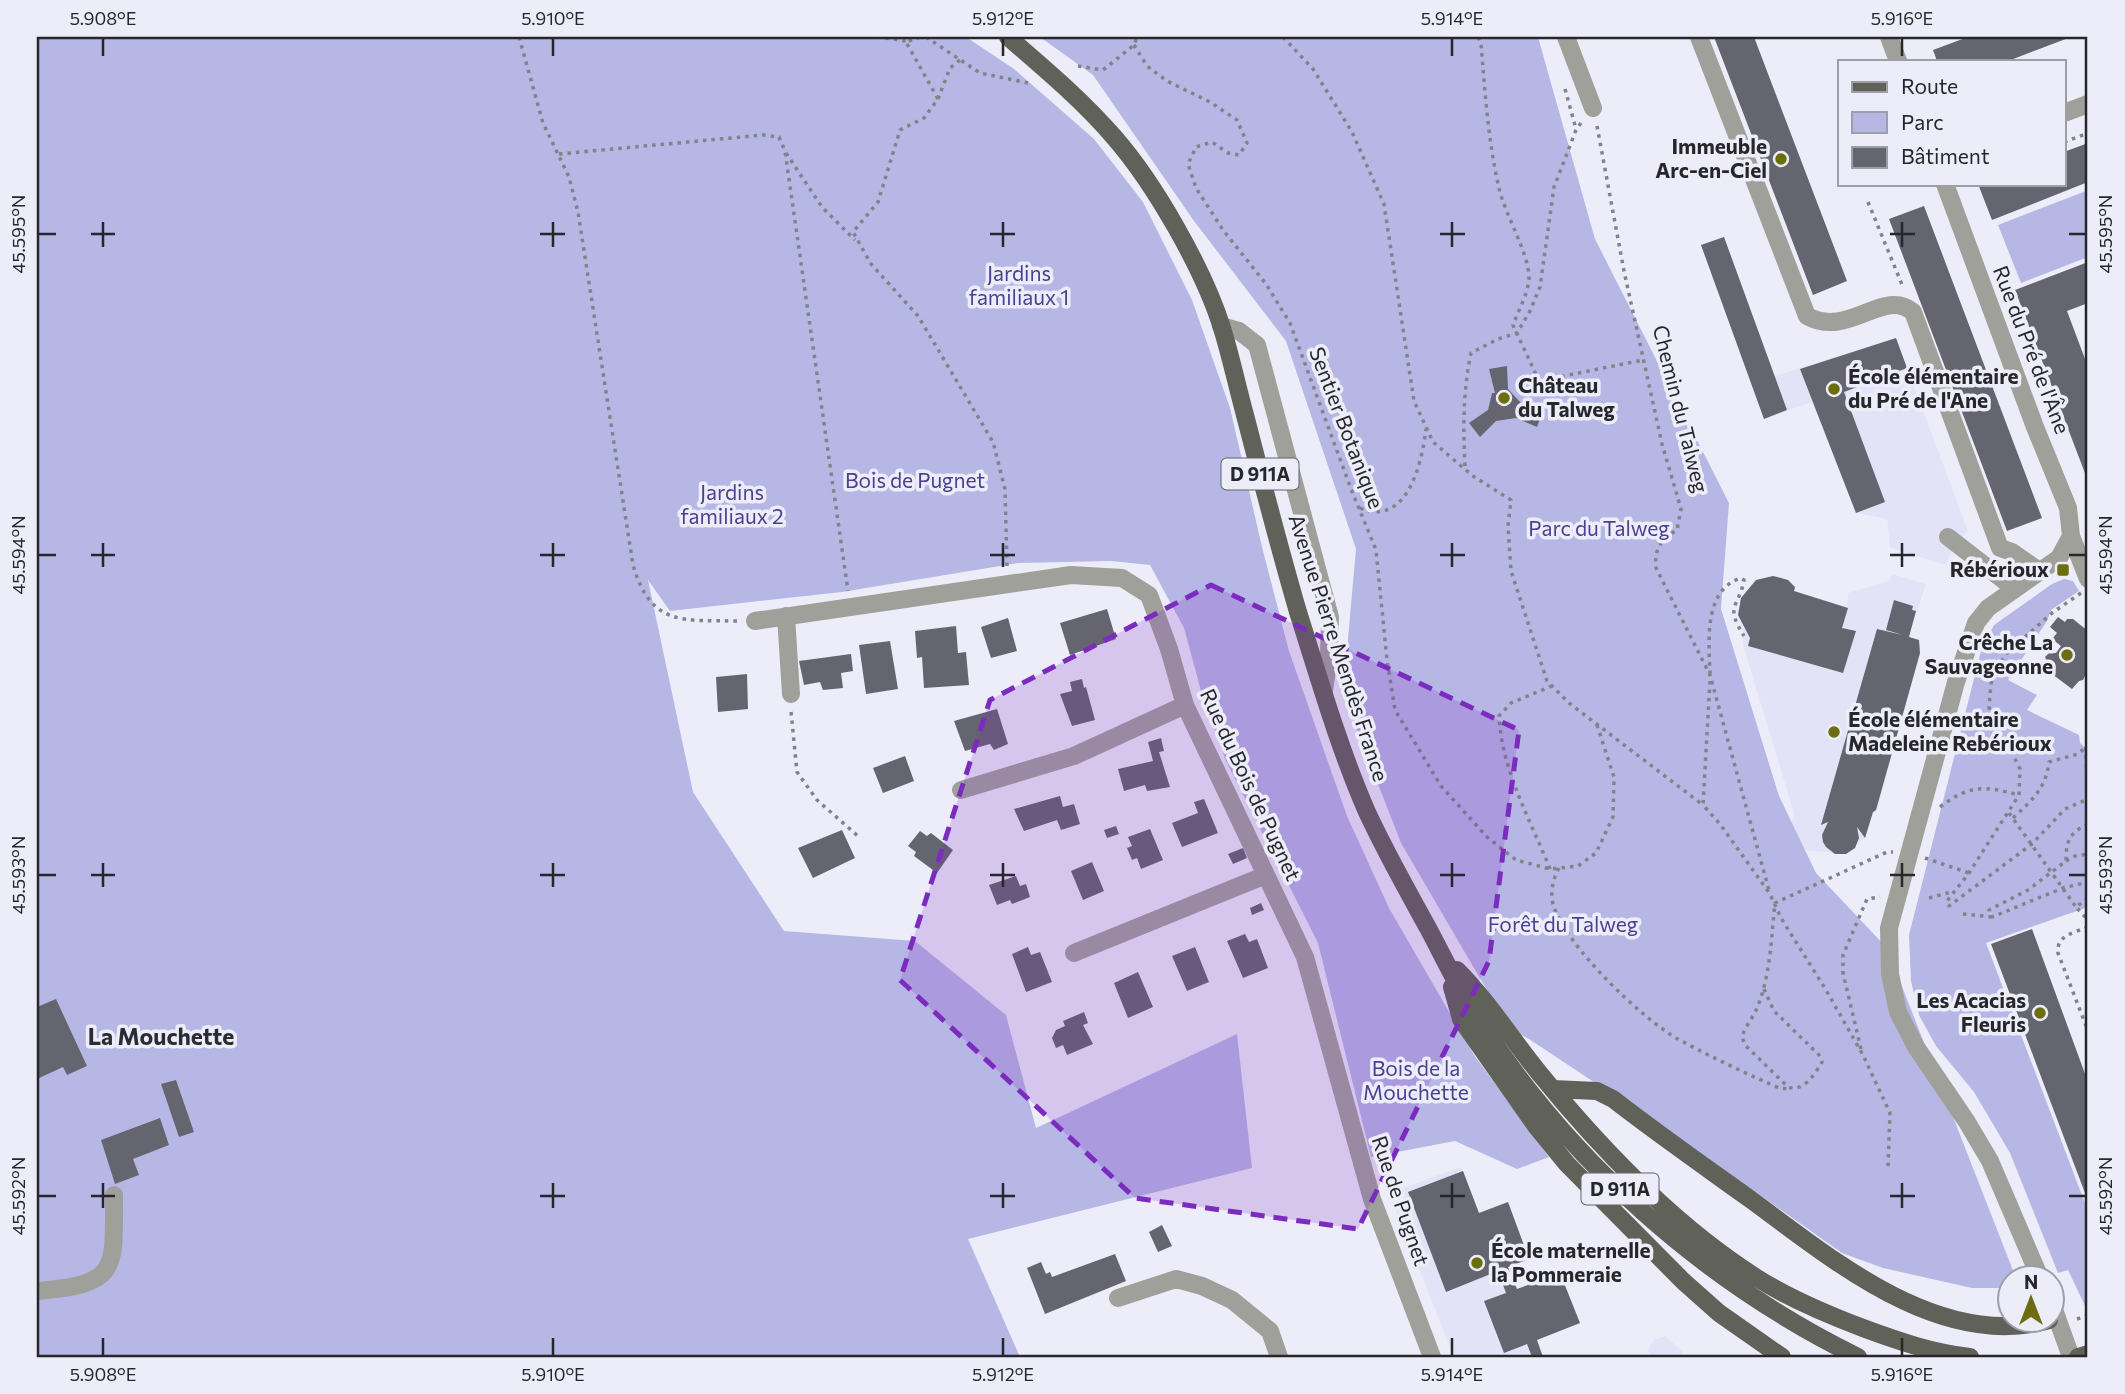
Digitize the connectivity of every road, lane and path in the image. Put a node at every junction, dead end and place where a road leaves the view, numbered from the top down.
1 (519, 37) edge
2 (877, 37) edge
3 (920, 37) edge
4 (926, 37) edge
5 (1008, 37) edge
6 (1137, 37) edge
7 (1283, 37) edge
8 (1478, 37) edge
9 (1566, 37) edge
10 (1699, 37) edge
11 (1889, 37) edge
12 (906, 41) junction
13 (1134, 45) junction
14 (960, 60) junction
15 (1898, 60) edge
16 (1078, 65) dead end
17 (1028, 83) dead end
18 (938, 99) junction
19 (2088, 104) edge
20 (1593, 107) junction
21 (2066, 112) edge
22 (2088, 133) edge
23 (2066, 141) edge
24 (785, 151) junction
25 (559, 154) junction
26 (1946, 186) edge
27 (1868, 202) dead end
28 (859, 243) junction
29 (1913, 312) junction
30 (1222, 326) junction
31 (1517, 333) junction
32 (1643, 360) junction
33 (1426, 428) junction
34 (1465, 466) junction
35 (1358, 507) junction
36 (2071, 536) junction
37 (1948, 537) dead end
38 (2039, 572) junction
39 (2088, 579) edge
40 (1005, 586) junction
41 (2088, 586) edge
42 (2015, 589) junction
43 (851, 608) junction
44 (786, 616) junction
45 (755, 621) joint
46 (1744, 636) dead end
47 (1710, 675) junction
48 (1552, 686) junction
49 (1324, 691) junction
50 (791, 694) joint
51 (1185, 705) junction
52 (1597, 722) junction
53 (2049, 762) junction
54 (2042, 765) dead end
55 (961, 790) dead end
56 (2019, 795) junction
57 (2088, 799) edge
58 (1703, 805) junction
59 (2009, 813) junction
60 (2013, 818) junction
61 (1918, 823) junction
62 (2088, 824) edge
63 (859, 837) dead end
64 (2032, 844) junction
65 (1910, 854) junction
66 (2088, 854) edge
67 (2066, 862) junction
68 (1559, 868) junction
69 (1550, 869) junction
70 (2052, 871) junction
71 (1969, 873) junction
72 (1266, 875) junction
73 (2088, 882) edge
74 (2063, 888) junction
75 (1952, 892) junction
76 (1770, 894) junction
77 (1899, 894) junction
78 (1929, 898) dead end
79 (2088, 898) edge
80 (1775, 903) junction
81 (2076, 907) junction
82 (1963, 914) dead end
83 (1992, 916) junction
84 (2088, 920) edge
85 (2088, 927) edge
86 (1074, 953) dead end
87 (1444, 957) junction
88 (1764, 989) junction
89 (1320, 1017) joint
90 (2088, 1031) edge
91 (1863, 1055) junction
92 (1553, 1089) junction
93 (1794, 1089) junction
94 (1888, 1167) dead end
95 (114, 1195) dead end
96 (2034, 1264) edge
97 (37, 1291) edge
98 (1118, 1297) dead end
99 (2088, 1315) edge
100 (2066, 1317) edge
101 (1996, 1326) edge
102 (2063, 1334) edge
103 (2088, 1354) edge
104 (1279, 1357) edge
105 (1432, 1357) edge
106 (1782, 1357) edge
107 (1858, 1357) edge
108 (1970, 1357) edge
109 (2071, 1357) edge
110 (2078, 1357) edge

1 - 25 path
2 - 12 path
3 - 12 path
4 - 14 path
5 - 30 main road, Avenue Pierre Mendès France / D 911A
6 - 13 path
7 - 33 path
8 - 31 path
9 - 20 street
10 - 29 street
11 - 15 street
12 - 18 path
13 - 16 path
13 - 35 path, Sentier Botanique
14 - 17 path
14 - 18 path
18 - 28 path
19 - 21 street
20 - 31 path
20 - 32 path, Chemin du Talweg
22 - 23 path
24 - 25 path
24 - 28 path
24 - 43 path
25 - 45 path
26 - 36 street, Rue du Pré de l'Âne
27 - 29 path
28 - 40 path
29 - 38 street
30 - 49 main road, Avenue Pierre Mendès France / D 911A
30 - 49 street
31 - 32 path
31 - 34 path
32 - 47 path, Chemin du Talweg
33 - 34 path
33 - 35 path
34 - 48 path
35 - 69 path, Sentier Botanique
36 - 38 street
36 - 39 street, Rue du Pré de l'Âne
37 - 42 street
38 - 42 street
40 - 43 street, Rue du Bois de Pugnet
40 - 51 street, Rue du Bois de Pugnet
41 - 56 path
42 - 61 street
43 - 44 street, Rue du Bois de Pugnet
44 - 45 street, Rue du Bois de Pugnet
44 - 50 street
46 - 47 path
47 - 58 path
47 - 76 path, Chemin du Talweg
48 - 52 path
48 - 69 path
49 - 87 main road, Avenue Pierre Mendès France / D 911A
50 - 63 path
51 - 55 street
51 - 72 street, Rue du Bois de Pugnet
52 - 58 path
52 - 68 path, Sentier Botanique
53 - 54 path
53 - 57 path
53 - 60 path
56 - 59 path
56 - 61 path
57 - 62 path
57 - 64 path
58 - 76 path
59 - 60 path
59 - 71 path
60 - 64 path
61 - 65 street
62 - 67 path
64 - 70 path
64 - 75 path
65 - 71 path
65 - 77 street
65 - 80 path
66 - 67 path
67 - 70 path
68 - 69 path, Sentier Botanique
68 - 93 path
70 - 74 path
70 - 83 path
71 - 75 path
72 - 86 street
72 - 89 street, Rue du Bois de Pugnet
73 - 74 path
74 - 81 path
74 - 83 path
75 - 78 path
76 - 80 path
77 - 91 path
77 - 96 street
79 - 81 path
80 - 88 path
80 - 91 path
81 - 84 path
82 - 83 path
85 - 90 path
87 - 92 main road, Avenue Pierre Mendès France / D 911A
87 - 106 main road
87 - 107 main road, Avenue Pierre Mendès France / D 911A
88 - 93 path
88 - 93 path
89 - 105 street, Rue de Pugnet
91 - 94 path
92 - 101 main road
92 - 108 main road, Avenue Pierre Mendès France / D 911A
95 - 97 street
98 - 104 street
99 - 100 path
102 - 109 street
103 - 110 main road

